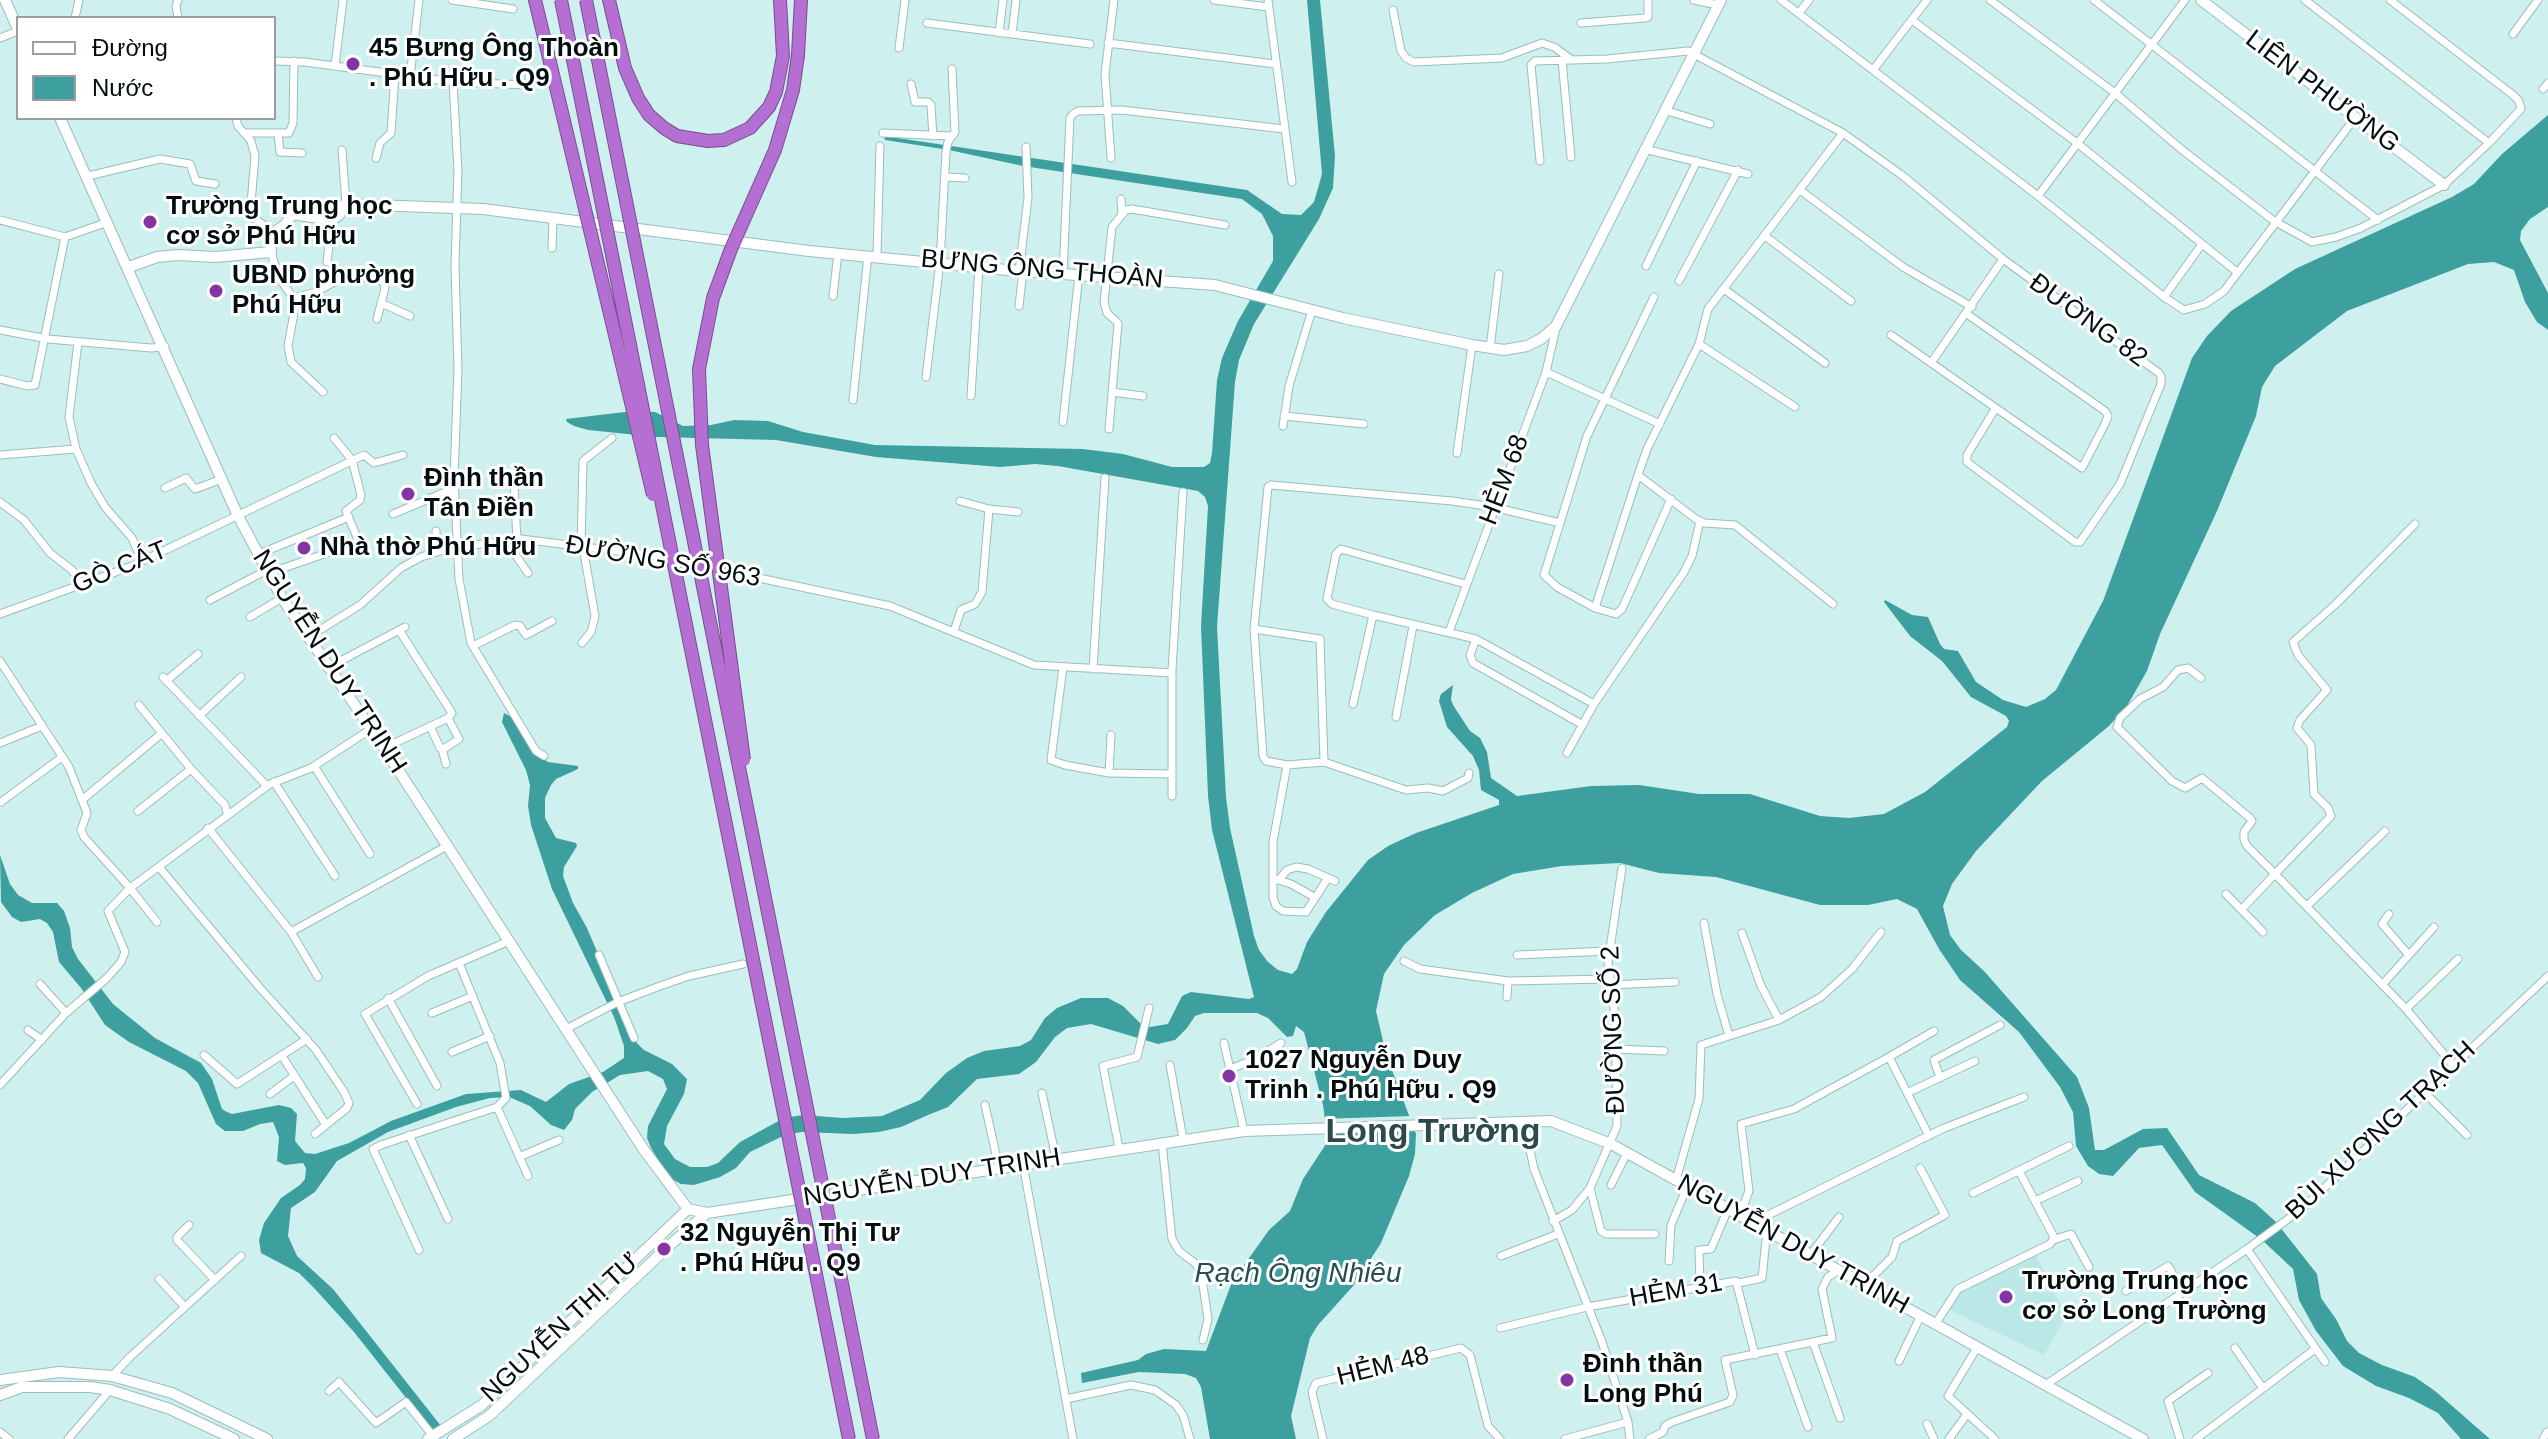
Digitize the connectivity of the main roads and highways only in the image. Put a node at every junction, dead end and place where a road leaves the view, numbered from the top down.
1 (535, 0) edge
2 (561, 0) edge
3 (586, 0) edge
4 (609, 0) edge
5 (780, 0) edge
6 (798, 0) edge
7 (760, 882) junction
8 (739, 885) junction
9 (849, 1439) edge
10 (873, 1439) edge

1 - 8 highway, bridge
2 - 8 highway, bridge
3 - 7 highway, bridge
4 - 5 highway
6 - 7 highway, bridge
7 - 10 highway, bridge
8 - 9 highway, bridge

